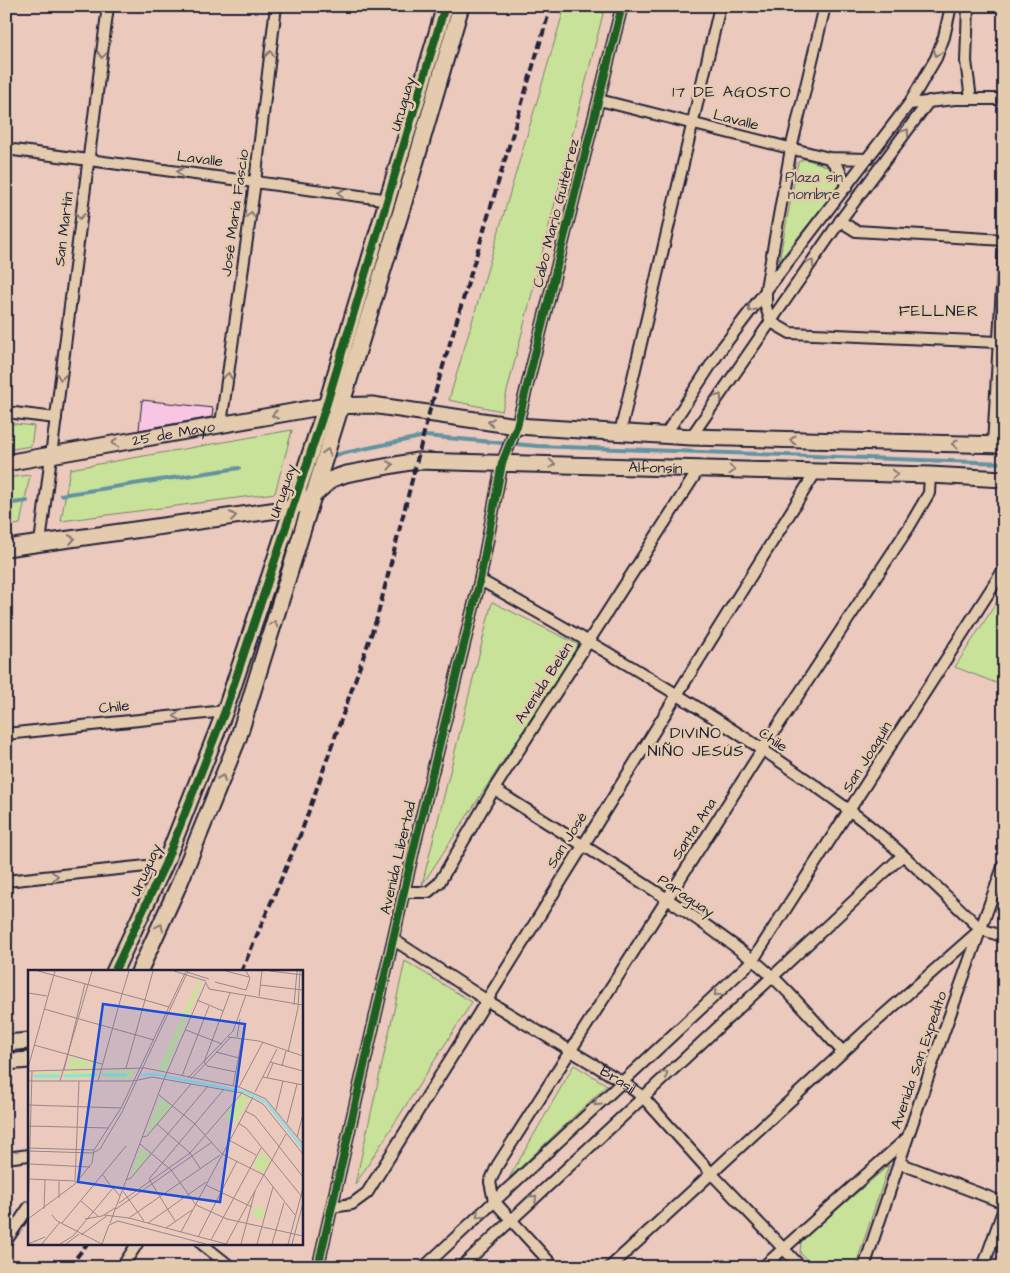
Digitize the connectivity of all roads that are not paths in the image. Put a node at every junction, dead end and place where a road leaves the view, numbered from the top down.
1 (108, 6) edge
2 (276, 6) edge
3 (446, 6) edge
4 (461, 6) edge
5 (622, 6) edge
6 (720, 6) edge
7 (825, 6) edge
8 (951, 6) edge
9 (968, 6) edge
10 (971, 99) junction
11 (1004, 99) edge
12 (598, 100) junction
13 (929, 101) junction
14 (909, 104) junction
15 (691, 124) junction
16 (6, 149) edge
17 (791, 149) junction
18 (829, 158) junction
19 (868, 159) junction
20 (87, 160) junction
21 (255, 182) junction
22 (848, 186) junction
23 (390, 200) junction
24 (840, 221) junction
25 (1004, 240) edge
26 (1004, 251) edge
27 (766, 288) junction
28 (771, 322) junction
29 (998, 342) junction
30 (334, 405) junction
31 (6, 412) edge
32 (56, 418) junction
33 (221, 424) junction
34 (515, 432) junction
35 (620, 433) junction
36 (665, 436) junction
37 (691, 437) junction
38 (998, 445) edge
39 (51, 455) junction
40 (503, 459) junction
41 (6, 463) edge
42 (699, 470) junction
43 (814, 473) junction
44 (930, 475) junction
45 (1004, 479) edge
46 (314, 495) junction
47 (292, 508) junction
48 (40, 543) junction
49 (6, 548) edge
50 (1004, 569) edge
51 (480, 580) junction
52 (589, 641) junction
53 (677, 696) junction
54 (226, 711) junction
55 (6, 734) edge
56 (762, 750) junction
57 (494, 789) junction
58 (850, 811) junction
59 (581, 845) junction
60 (902, 856) junction
61 (165, 864) junction
62 (1004, 864) edge
63 (6, 881) edge
64 (404, 892) junction
65 (667, 900) junction
66 (981, 929) junction
67 (1004, 937) edge
68 (394, 940) junction
69 (753, 960) junction
70 (115, 970) edge
71 (140, 970) edge
72 (773, 977) junction
73 (486, 1000) junction
74 (28, 1041) edge
75 (6, 1043) edge
76 (570, 1052) junction
77 (843, 1052) junction
78 (28, 1060) edge
79 (6, 1062) edge
80 (621, 1081) junction
81 (642, 1096) junction
82 (907, 1138) junction
83 (28, 1155) edge
84 (6, 1158) edge
85 (899, 1163) junction
86 (711, 1174) junction
87 (494, 1201) junction
88 (1004, 1203) edge
89 (332, 1207) junction
90 (1004, 1208) edge
91 (28, 1209) edge
92 (511, 1220) junction
93 (6, 1242) edge
94 (136, 1246) edge
95 (205, 1246) edge
96 (783, 1249) junction
97 (122, 1267) edge
98 (231, 1267) edge
99 (318, 1267) edge
100 (424, 1267) edge
101 (460, 1267) edge
102 (554, 1267) edge
103 (610, 1267) edge
104 (764, 1267) edge
105 (801, 1267) edge
106 (864, 1267) edge
107 (983, 1267) edge

1 -> 20 street, San Martín
21 -> 2 street, José María Fascio
3 - 23 street, Uruguay
4 - 30 street, Uruguay
5 - 12 street, Cabo Mario Guitérrez
6 - 15 street
7 - 17 street
8 -> 14 street
9 - 10 street
10 - 11 street
10 - 13 street
12 - 15 street, Lavalle
12 - 34 street, Cabo Mario Guitérrez
13 - 14 street
24 -> 13 street
14 - 19 street
15 - 17 street, Lavalle
15 - 35 street
16 - 20 street, Lavalle
17 - 18 street, Lavalle
17 - 27 street
18 - 19 street, Lavalle
18 - 22 street
19 - 22 street
21 -> 20 street, Lavalle
20 -> 32 street, San Martín
23 -> 21 street, Lavalle
33 -> 21 street, José María Fascio
22 - 27 street
23 - 30 street, Uruguay
24 - 25 street
28 -> 24 street
26 - 29 street
27 - 28 street
27 -> 36 street
28 - 29 street
37 -> 28 street
29 - 38 street
30 -> 33 street, 25 de Mayo
34 -> 30 street
46 -> 30 street, Uruguay
30 - 47 street, Uruguay
31 - 32 street
32 - 39 street, San Martín
33 -> 39 street, 25 de Mayo
34 - 35 street
34 - 40 street, Cabo Mario Guitérrez
35 - 36 street
36 - 37 street
38 -> 37 street
39 - 41 street, 25 de Mayo
39 - 48 street, San Martín
40 -> 42 street, Alfonsín
46 -> 40 street, Alfonsín
40 - 51 street, Avenida Libertad
42 -> 43 street, Alfonsín
42 - 52 street, Avenida Belén
43 -> 44 street, Alfonsín
43 - 53 street, San José
44 - 45 street, Alfonsín
44 - 56 street, Santa Ana
46 - 47 street
71 -> 46 street, Uruguay
48 -> 47 street
47 - 54 street, Uruguay
48 - 49 street
50 - 58 street, San Joaquín
51 - 52 street, Chile
51 - 64 street, Avenida Libertad
52 - 53 street, Chile
52 - 57 street, Avenida Belén
53 - 56 street, Chile
53 - 59 street, San José
54 -> 55 street, Chile
54 - 61 street, Uruguay
56 - 58 street, Chile
56 - 65 street, Santa Ana
57 - 59 street, Paraguay
57 - 64 street, Avenida Belén
58 - 60 street, Chile
58 - 69 street, San Joaquín
59 - 65 street, Paraguay
59 - 73 street, San José
60 - 66 street, Chile
60 - 72 street
63 -> 61 street
61 - 70 street, Uruguay
62 - 66 street, Avenida San Expedito
64 - 68 street, Avenida Libertad
65 - 69 street, Paraguay
65 - 76 street, Santa Ana
66 - 67 street, Chile
66 - 77 street
66 - 82 street, Avenida San Expedito
68 - 73 street, Brasil
68 - 89 street, Avenida Libertad
69 - 72 street, Paraguay
69 -> 80 street, San Joaquín
72 - 77 street, Paraguay
81 -> 72 street
73 - 76 street, Brasil
73 - 89 street, San José
74 - 75 street
76 - 80 street, Brasil
76 - 87 street, Santa Ana
77 - 86 street
78 - 79 street
80 - 81 street, Brasil
80 -> 87 street, San Joaquín
81 - 86 street, Brasil
92 -> 81 street
82 - 85 street, Avenida San Expedito
82 - 96 street
83 - 84 street
85 - 88 street
85 - 106 street, Avenida San Expedito
86 - 96 street, Brasil
86 - 103 street
87 - 92 street
87 -> 100 street, San Joaquín
89 - 99 street, Avenida Libertad
90 - 107 street
91 - 93 street
92 - 101 street
92 - 102 street
94 - 97 street
95 - 98 street
96 - 104 street
96 - 105 street, Brasil

